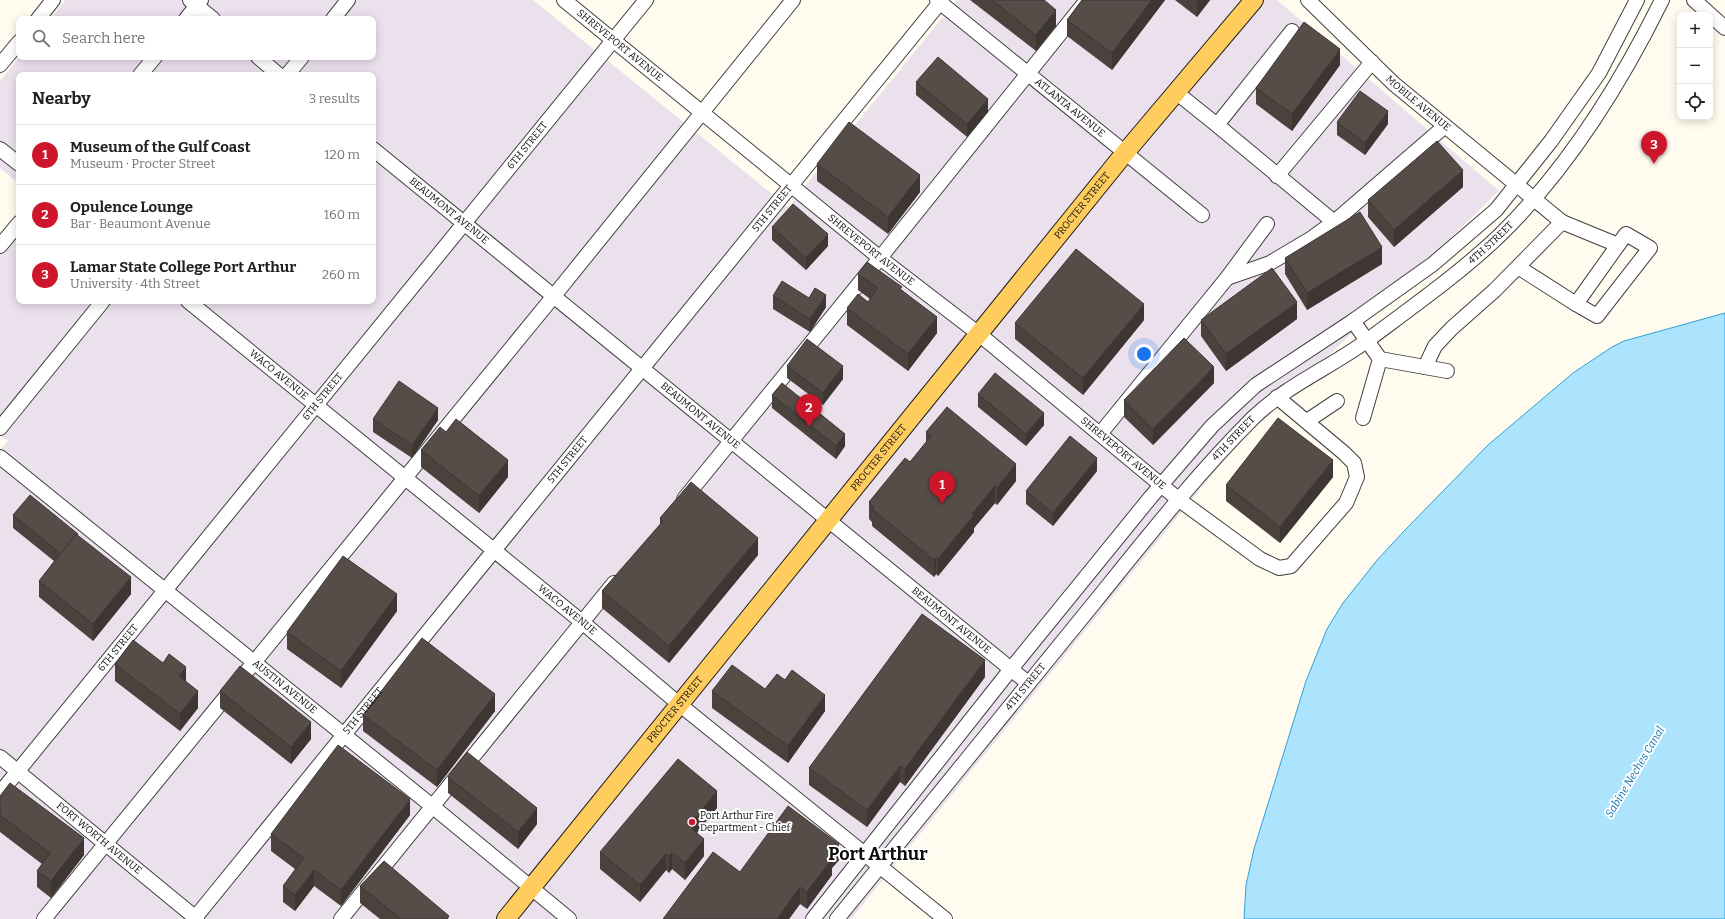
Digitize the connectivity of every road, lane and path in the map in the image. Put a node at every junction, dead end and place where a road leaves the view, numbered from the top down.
1 (53, 0) edge
2 (348, 0) edge
3 (564, 0) edge
4 (646, 0) edge
5 (793, 0) edge
6 (1087, 0) edge
7 (1254, 0) edge
8 (1308, 0) edge
9 (1637, 0) edge
10 (1662, 0) edge
11 (1694, 0) edge
12 (940, 1) edge
13 (196, 2) edge
14 (40, 16) edge
15 (188, 16) edge
16 (210, 16) edge
17 (335, 16) edge
18 (1725, 28) edge
19 (1292, 31) dead end
20 (613, 40) junction
21 (16, 46) edge
22 (152, 60) edge
23 (262, 60) edge
24 (300, 60) edge
25 (1372, 62) junction
26 (0, 65) edge
27 (142, 72) edge
28 (276, 72) edge
29 (290, 72) edge
30 (1028, 73) junction
31 (1177, 93) junction
32 (701, 113) junction
33 (1217, 125) junction
34 (1445, 126) junction
35 (0, 150) edge
36 (376, 151) edge
37 (1124, 154) junction
38 (16, 162) edge
39 (1278, 176) junction
40 (1516, 185) junction
41 (791, 186) junction
42 (1534, 199) junction
43 (1202, 216) dead end
44 (1334, 222) junction
45 (1562, 222) junction
46 (464, 224) junction
47 (1266, 224) dead end
48 (16, 227) edge
49 (1618, 245) junction
50 (0, 246) edge
51 (880, 258) junction
52 (1518, 267) junction
53 (1227, 278) junction
54 (553, 296) junction
55 (101, 304) edge
56 (192, 304) edge
57 (1576, 304) junction
58 (1353, 321) junction
59 (979, 334) junction
60 (1367, 341) junction
61 (1380, 359) junction
62 (1425, 367) junction
63 (642, 369) junction
64 (1447, 371) dead end
65 (1277, 397) junction
66 (1337, 401) dead end
67 (315, 406) junction
68 (1364, 418) dead end
69 (1307, 422) junction
70 (0, 428) edge
71 (1100, 434) junction
72 (731, 441) junction
73 (0, 457) edge
74 (404, 478) junction
75 (1161, 485) junction
76 (1178, 499) junction
77 (676, 507) edge
78 (828, 521) junction
79 (494, 551) junction
80 (622, 574) edge
81 (165, 591) junction
82 (582, 622) junction
83 (254, 662) junction
84 (1011, 669) junction
85 (1028, 683) junction
86 (680, 704) junction
87 (344, 735) junction
88 (0, 757) edge
89 (18, 772) junction
90 (0, 793) edge
91 (432, 806) junction
92 (105, 844) junction
93 (864, 854) junction
94 (880, 867) junction
95 (532, 889) junction
96 (44, 919) edge
97 (196, 919) edge
98 (341, 919) edge
99 (506, 919) edge
100 (569, 919) edge
101 (813, 919) edge
102 (838, 919) edge
103 (945, 919) edge

1 - 14 street
2 - 17 street
3 - 20 street, SHREVEPORT AVENUE
4 - 20 street, 6TH STREET
5 - 32 street
6 - 30 street
7 - 31 main road, PROCTER STREET
8 - 25 street, MOBILE AVENUE
9 - 40 street, 4TH STREET
10 - 42 street, 4TH STREET
11 - 18 street
12 - 30 street, ATLANTA AVENUE
12 - 41 street, 5TH STREET
13 - 15 street
13 - 16 street
19 - 33 street
20 - 32 street, SHREVEPORT AVENUE
20 - 46 street, 6TH STREET
21 - 26 street
22 - 27 street
23 - 28 street
24 - 29 street
25 - 34 street, MOBILE AVENUE
25 - 39 street
30 - 37 street, ATLANTA AVENUE
30 - 51 street
31 - 33 street
31 - 37 main road, PROCTER STREET
32 - 41 street, SHREVEPORT AVENUE
32 - 54 street
33 - 39 street
34 - 40 street, MOBILE AVENUE
34 - 44 street
35 - 38 street
36 - 46 street, BEAUMONT AVENUE
37 - 43 street, ATLANTA AVENUE
37 - 59 main road, PROCTER STREET
39 - 44 street
40 - 42 street, MOBILE AVENUE
40 - 58 street, 4TH STREET
41 - 51 street, SHREVEPORT AVENUE
41 - 63 street, 5TH STREET
42 - 45 street, MOBILE AVENUE
42 - 60 street, 4TH STREET
44 - 53 street
45 - 49 street, MOBILE AVENUE
45 - 52 street
46 - 54 street, BEAUMONT AVENUE
46 - 67 street, 6TH STREET
47 - 53 street
48 - 50 street
49 - 57 street
49 - 57 street
51 - 59 street, SHREVEPORT AVENUE
51 - 72 street
52 - 57 street
52 - 62 street
53 - 71 street
54 - 63 street, BEAUMONT AVENUE
54 - 74 street
55 - 70 street
56 - 67 street, WACO AVENUE
58 - 60 street
58 - 75 street, 4TH STREET
59 - 71 street, SHREVEPORT AVENUE
59 - 78 main road, PROCTER STREET
60 - 61 street
60 - 65 street, 4TH STREET
61 - 62 street
61 - 68 street
62 - 64 street
63 - 72 street, BEAUMONT AVENUE
63 - 79 street, 5TH STREET
65 - 69 street, SHREVEPORT AVENUE
65 - 76 street, 4TH STREET
66 - 69 street
67 - 74 street, WACO AVENUE
67 - 81 street, 6TH STREET
69 - 76 street, SHREVEPORT AVENUE
71 - 75 street, SHREVEPORT AVENUE
72 - 77 street
72 - 78 street, BEAUMONT AVENUE
73 - 81 street, AUSTIN AVENUE
74 - 79 street, WACO AVENUE
74 - 83 street
75 - 76 street, SHREVEPORT AVENUE
75 - 84 street, 4TH STREET
76 - 85 street, 4TH STREET
78 - 84 street, BEAUMONT AVENUE
78 - 86 main road, PROCTER STREET
79 - 82 street, WACO AVENUE
79 - 87 street, 5TH STREET
80 - 82 street
81 - 83 street, AUSTIN AVENUE
81 - 89 street, 6TH STREET
82 - 86 street, WACO AVENUE
82 - 91 street
83 - 87 street, AUSTIN AVENUE
83 - 92 street
84 - 85 street, BEAUMONT AVENUE
84 - 93 street, 4TH STREET
85 - 94 street, 4TH STREET
86 - 93 street, WACO AVENUE
86 - 95 main road, PROCTER STREET
87 - 91 street, AUSTIN AVENUE
87 - 97 street, 5TH STREET
88 - 89 street, FORT WORTH AVENUE
89 - 90 street, 6TH STREET
89 - 92 street, FORT WORTH AVENUE
91 - 95 street, AUSTIN AVENUE
91 - 98 street
92 - 96 street
92 - 97 street, FORT WORTH AVENUE
93 - 94 street, WACO AVENUE
93 - 101 street, 4TH STREET
94 - 102 street, 4TH STREET
94 - 103 street, WACO AVENUE
95 - 99 main road, PROCTER STREET
95 - 100 street, AUSTIN AVENUE

